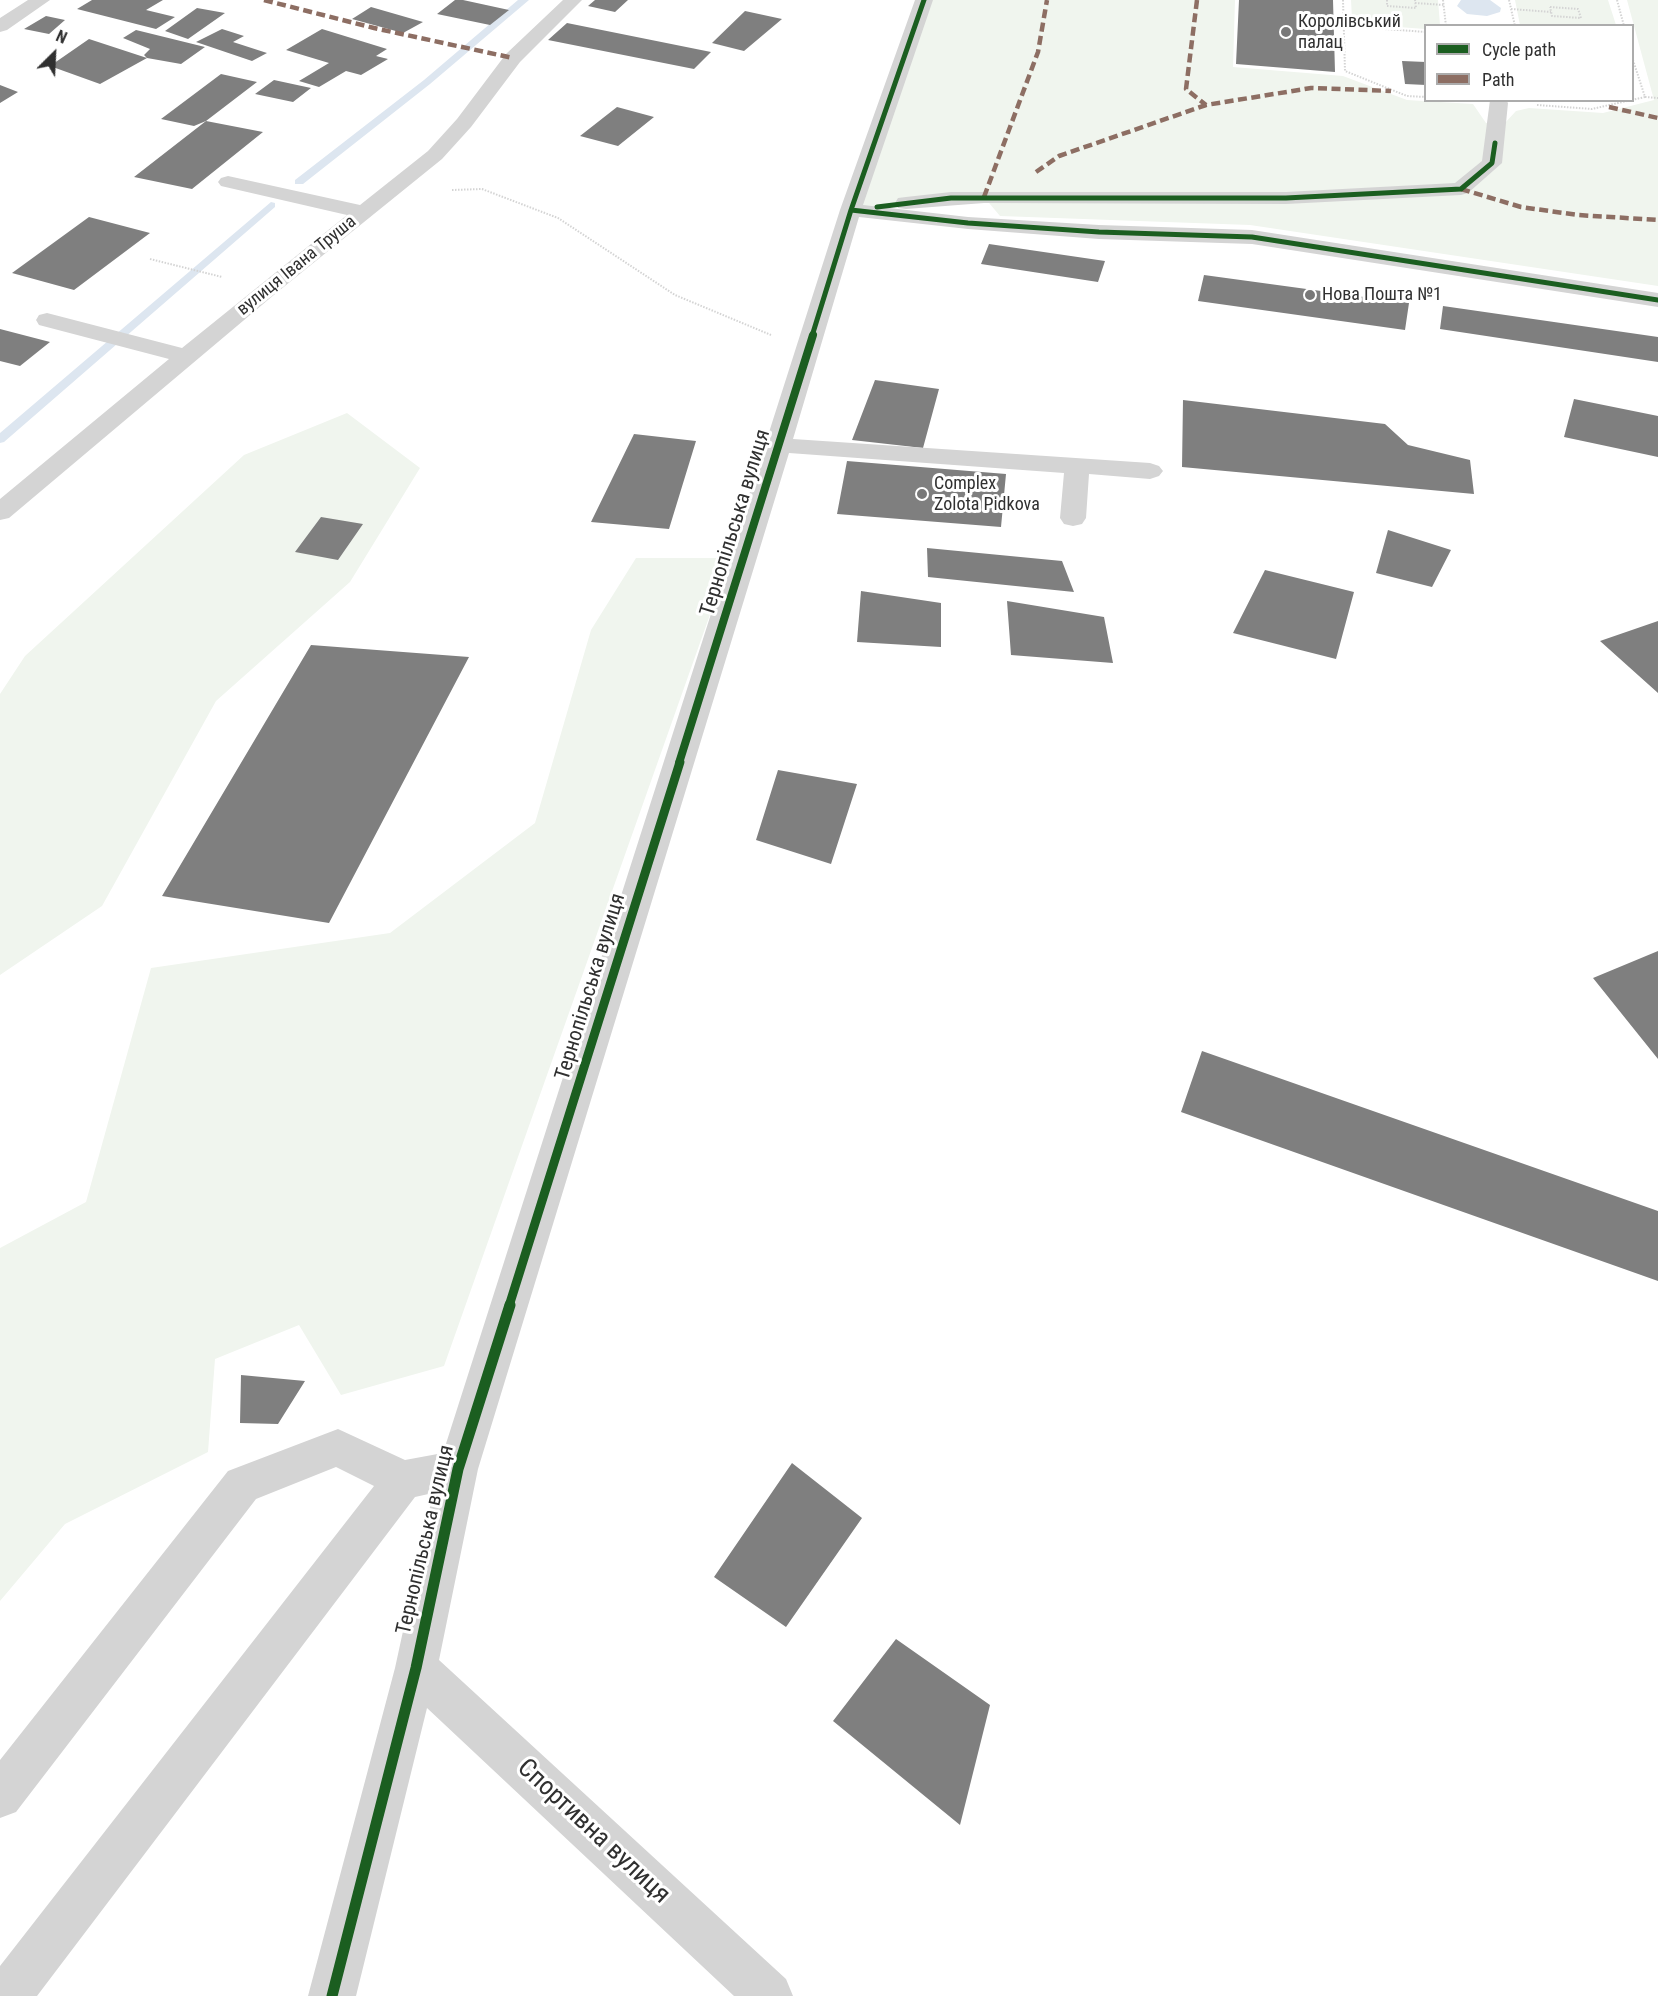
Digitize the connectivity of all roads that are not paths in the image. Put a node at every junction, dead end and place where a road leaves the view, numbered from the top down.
1 (41, 0) edge
2 (573, 0) edge
3 (924, 0) edge
4 (0, 26) edge
5 (1498, 103) road end
6 (228, 182) dead end
7 (851, 210) junction
8 (364, 212) junction
9 (1658, 300) edge
10 (47, 320) dead end
11 (186, 356) junction
12 (779, 445) junction
13 (1077, 465) junction
14 (1150, 471) dead end
15 (0, 512) edge
16 (1073, 518) dead end
17 (458, 1469) junction
18 (403, 1480) junction
19 (416, 1668) junction
20 (0, 1796) edge
21 (7, 1996) edge
22 (332, 1996) edge
23 (769, 1996) edge

1 - 4 street
2 - 8 street, вулиця Івана Труша
3 - 7 street, Тернопільська вулиця
5 - 7 street
6 - 8 street
7 - 9 street
7 - 12 street, Тернопільська вулиця
8 - 11 street, вулиця Івана Труша
10 - 11 street
11 - 15 street, вулиця Івана Труша
12 - 13 street
12 - 17 street, Тернопільська вулиця
13 - 14 street
13 - 16 street
17 - 18 street
17 - 19 street, Тернопільська вулиця
18 - 20 street
18 - 21 street
19 - 22 street, Тернопільська вулиця
19 - 23 street, Спортивна вулиця

